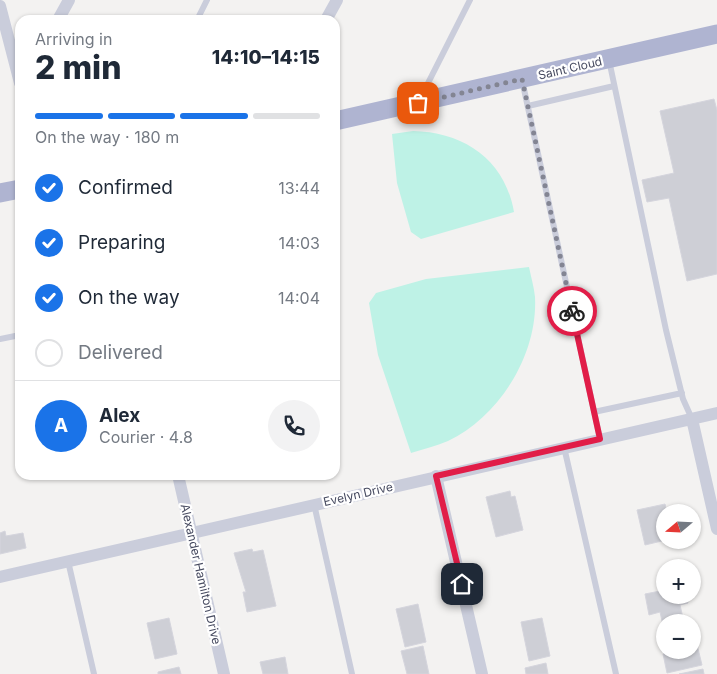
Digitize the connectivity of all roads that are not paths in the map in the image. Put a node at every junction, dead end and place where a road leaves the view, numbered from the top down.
1 (68, 0) edge
2 (207, 0) edge
3 (337, 0) edge
4 (470, 0) edge
5 (0, 6) edge
6 (60, 15) edge
7 (199, 15) edge
8 (329, 15) edge
9 (717, 34) edge
10 (609, 59) junction
11 (15, 64) edge
12 (522, 79) junction
13 (614, 86) junction
14 (418, 103) junction
15 (528, 106) junction
16 (340, 120) edge
17 (15, 190) edge
18 (0, 193) edge
19 (15, 336) edge
20 (0, 339) edge
21 (682, 393) junction
22 (594, 412) junction
23 (717, 414) edge
24 (692, 419) junction
25 (600, 439) junction
26 (564, 447) junction
27 (436, 476) junction
28 (179, 480) edge
29 (314, 504) junction
30 (717, 529) edge
31 (192, 533) junction
32 (68, 561) junction
33 (0, 577) edge
34 (94, 674) edge
35 (224, 674) edge
36 (352, 674) edge
37 (482, 674) edge
38 (616, 674) edge

1 - 6 street
2 - 7 lane
3 - 8 street
4 - 14 lane
5 - 11 street
9 - 10 main road, Saint Cloud
10 - 12 main road, Saint Cloud
10 - 13 lane
12 - 14 main road, Saint Cloud
12 - 15 lane
13 - 15 lane
13 - 21 lane
14 - 16 main road, Saint Cloud
15 - 22 lane
17 - 18 main road
19 - 20 lane
21 - 22 lane
21 - 24 lane
22 - 25 lane
23 - 24 street, Evelyn Drive
24 - 25 street, Evelyn Drive
24 - 30 street
25 - 26 street, Evelyn Drive
26 - 27 street, Evelyn Drive
26 - 38 lane
27 - 29 street, Evelyn Drive
27 - 37 street
28 - 31 street, Alexander Hamilton Drive
29 - 31 street, Evelyn Drive
29 - 36 lane
31 - 32 street, Evelyn Drive
31 - 35 street, Alexander Hamilton Drive
32 - 33 street, Evelyn Drive
32 - 34 lane

